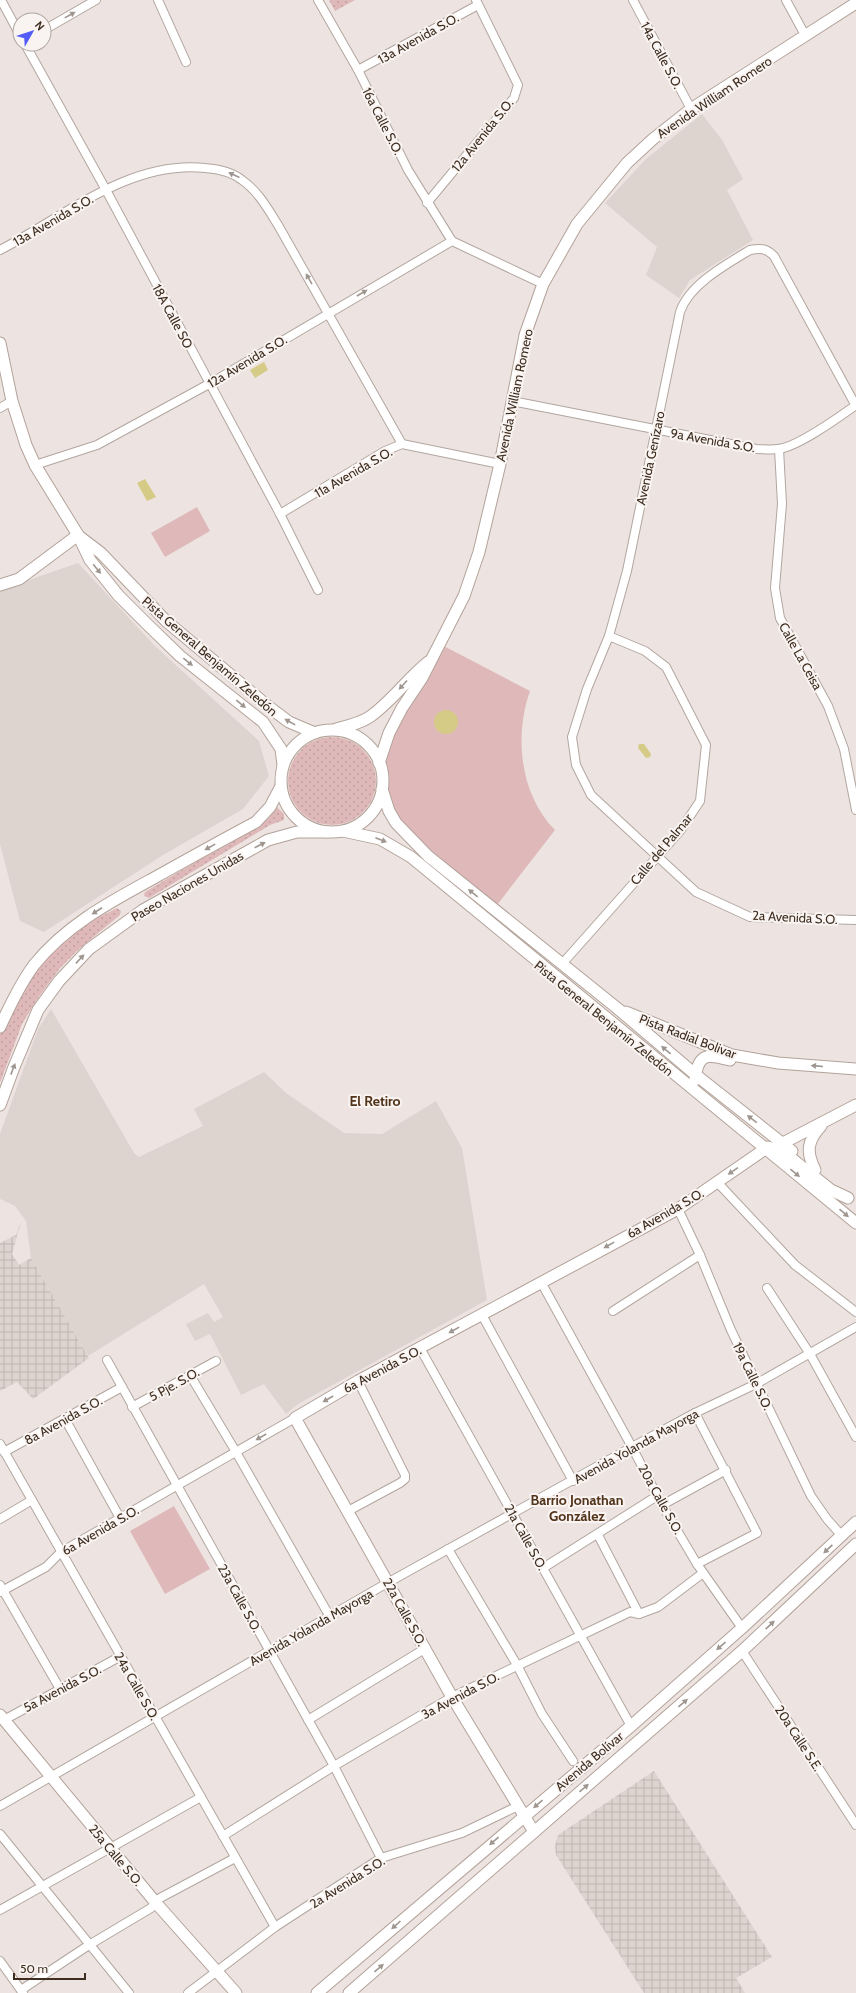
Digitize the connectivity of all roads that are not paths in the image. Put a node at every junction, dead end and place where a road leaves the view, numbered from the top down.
1 (1, 0) edge
2 (96, 0) edge
3 (158, 0) edge
4 (318, 0) edge
5 (633, 0) edge
6 (786, 0) edge
7 (477, 2) edge
8 (856, 2) edge
9 (12, 20) edge
10 (52, 25) edge
11 (805, 35) junction
12 (29, 52) edge
13 (186, 62) dead end
14 (358, 70) junction
15 (691, 110) junction
16 (106, 190) junction
17 (427, 203) junction
18 (452, 241) junction
19 (0, 250) edge
20 (543, 284) junction
21 (329, 313) junction
22 (0, 343) edge
23 (209, 384) junction
24 (12, 401) junction
25 (512, 401) junction
26 (856, 406) edge
27 (0, 408) edge
28 (656, 430) junction
29 (402, 444) junction
30 (779, 449) junction
31 (500, 464) junction
32 (35, 465) junction
33 (280, 514) junction
34 (78, 535) junction
35 (0, 585) edge
36 (318, 590) dead end
37 (609, 636) junction
38 (432, 659) junction
39 (331, 730) junction
40 (315, 733) junction
41 (379, 763) junction
42 (283, 765) junction
43 (280, 788) junction
44 (382, 789) junction
45 (856, 810) edge
46 (343, 831) junction
47 (328, 832) junction
48 (658, 855) junction
49 (467, 904) junction
50 (856, 920) edge
51 (562, 964) junction
52 (545, 968) junction
53 (617, 1008) junction
54 (0, 1027) edge
55 (778, 1063) junction
56 (855, 1070) edge
57 (696, 1075) junction
58 (686, 1084) junction
59 (702, 1092) junction
60 (0, 1105) edge
61 (855, 1105) edge
62 (725, 1110) junction
63 (829, 1119) junction
64 (741, 1130) junction
65 (783, 1143) junction
66 (765, 1149) junction
67 (815, 1170) junction
68 (717, 1182) junction
69 (852, 1202) edge
70 (678, 1209) junction
71 (856, 1224) edge
72 (700, 1255) junction
73 (541, 1282) junction
74 (767, 1288) dead end
75 (613, 1311) dead end
76 (856, 1312) edge
77 (482, 1315) junction
78 (856, 1328) edge
79 (420, 1348) junction
80 (810, 1354) junction
81 (107, 1360) dead end
82 (216, 1361) dead end
83 (190, 1375) junction
84 (358, 1381) junction
85 (756, 1384) junction
86 (122, 1387) junction
87 (132, 1407) junction
88 (695, 1413) junction
89 (295, 1418) junction
90 (65, 1419) junction
91 (856, 1437) edge
92 (0, 1444) edge
93 (632, 1446) junction
94 (4, 1452) junction
95 (236, 1452) junction
96 (726, 1470) junction
97 (573, 1481) junction
98 (177, 1486) junction
99 (658, 1496) junction
100 (32, 1500) junction
101 (662, 1505) junction
102 (348, 1511) junction
103 (512, 1514) junction
104 (120, 1518) junction
105 (0, 1519) edge
106 (856, 1522) edge
107 (598, 1535) junction
108 (842, 1536) junction
109 (856, 1544) edge
110 (448, 1549) junction
111 (61, 1552) junction
112 (697, 1564) junction
113 (543, 1568) junction
114 (704, 1573) junction
115 (389, 1582) junction
116 (1, 1589) edge
117 (639, 1614) junction
118 (330, 1617) junction
119 (742, 1628) junction
120 (581, 1636) junction
121 (426, 1648) junction
122 (269, 1651) junction
123 (742, 1651) junction
124 (121, 1656) junction
125 (517, 1665) junction
126 (60, 1689) junction
127 (452, 1697) junction
128 (155, 1716) junction
129 (2, 1717) edge
130 (308, 1720) junction
131 (631, 1726) junction
132 (573, 1762) dead end
133 (334, 1766) junction
134 (51, 1776) junction
135 (201, 1797) junction
136 (0, 1806) edge
137 (521, 1811) junction
138 (856, 1825) edge
139 (534, 1832) junction
140 (0, 1834) edge
141 (223, 1836) junction
142 (111, 1848) junction
143 (236, 1858) junction
144 (381, 1858) junction
145 (43, 1886) junction
146 (156, 1903) junction
147 (0, 1910) edge
148 (275, 1927) junction
149 (89, 1945) junction
150 (0, 1961) edge
151 (217, 1970) junction
152 (22, 1992) edge
153 (129, 1993) edge
154 (188, 1993) edge
155 (236, 1993) edge
156 (317, 1993) edge
157 (349, 1993) edge

1 - 9 street
10 -> 2 street
3 - 13 street
4 - 14 street, 16a Calle S.O.
5 - 15 street, 14a Calle S.O.
6 - 11 street
7 - 14 street, 13a Avenida S.O.
7 - 17 street, 12a Avenida S.O.
8 - 11 main road, Avenida William Romero
11 - 15 main road, Avenida William Romero
12 - 16 street, 18A Calle SO
14 - 17 street, 16a Calle S.O.
15 - 20 main road, Avenida William Romero
16 - 19 street, 13a Avenida S.O.
21 -> 16 street, 13a Avenida S.O.
16 - 23 street, 18A Calle SO
17 - 18 street, 16a Calle S.O.
18 - 20 street
21 -> 18 street, 12a Avenida S.O.
20 - 25 main road, Avenida William Romero
21 - 23 street, 12a Avenida S.O.
21 - 29 street, 13a Avenida S.O.
22 - 24 main road, Pista General Benjamín Zeledón
23 - 32 street, 12a Avenida S.O.
23 - 33 street, 18A Calle SO
24 - 27 street
24 - 32 main road, Pista General Benjamín Zeledón
25 - 28 street, 9a Avenida S.O.
25 - 31 main road, Avenida William Romero
26 - 28 street, Avenida Genízaro
26 - 30 street, 9a Avenida S.O.
28 - 30 street, 9a Avenida S.O.
28 - 37 street, Avenida Genízaro
29 - 31 street, 11a Avenida S.O.
29 - 33 street, 11a Avenida S.O.
30 - 45 street, Calle La Ceisa
31 - 38 main road, Avenida William Romero
32 - 34 main road, Pista General Benjamín Zeledón
33 - 36 street, 18A Calle SO
34 - 35 main road
40 -> 34 main road, Pista General Benjamín Zeledón
34 -> 42 main road, Pista General Benjamín Zeledón
37 - 48 street, Avenida Genízaro
37 - 48 street, Calle del Palmar
38 -> 39 main road, Avenida William Romero
38 - 41 main road, Avenida William Romero
39 - 40 main road
39 - 41 main road
40 - 42 main road
41 - 44 main road
42 - 43 main road
43 - 47 main road
43 -> 54 main road, Paseo Naciones Unidas
44 - 46 main road
51 -> 44 main road, Pista General Benjamín Zeledón
46 - 47 main road
46 -> 49 main road, Pista General Benjamín Zeledón
60 -> 47 main road, Paseo Naciones Unidas
48 - 50 street, 2a Avenida S.O.
48 - 51 street, Calle del Palmar
49 - 51 main road
49 - 52 main road, Pista General Benjamín Zeledón
51 - 53 main road, Pista General Benjamín Zeledón
52 - 53 main road, Pista Radial Bolivar
52 - 58 main road, Pista General Benjamín Zeledón
53 - 55 main road, Pista Radial Bolivar
57 -> 53 main road, Pista General Benjamín Zeledón
56 -> 55 main road, Pista Radial Bolivar
55 - 57 main road
57 - 59 main road
65 -> 57 main road, Pista General Benjamín Zeledón
58 - 59 main road
58 - 64 main road, Pista General Benjamín Zeledón
59 - 62 main road
61 - 63 main road
62 - 64 main road
62 - 65 main road
63 - 65 main road
63 - 67 main road
64 - 66 main road, Pista General Benjamín Zeledón
65 - 67 main road, Pista General Benjamín Zeledón
66 -> 68 main road, 6a Avenida S.O.
66 - 69 main road
66 -> 71 main road, Pista General Benjamín Zeledón
67 - 69 main road, Pista General Benjamín Zeledón
68 - 70 main road, 6a Avenida S.O.
68 - 76 street
70 - 72 street, 19a Calle S.O.
70 -> 73 main road, 6a Avenida S.O.
72 - 75 street
72 - 85 street, 19a Calle S.O.
73 - 77 main road, 6a Avenida S.O.
73 - 93 street, 20a Calle S.O.
74 - 80 street
77 -> 79 main road, 6a Avenida S.O.
77 - 97 street
78 - 80 street, Avenida Yolanda Mayorga
79 - 84 main road, 6a Avenida S.O.
79 - 103 street, 21a Calle S.O.
80 - 85 street, Avenida Yolanda Mayorga
80 - 91 street
81 - 86 street, 23a Calle S.O.
82 - 83 street, 5 Pje. S.O.
83 - 87 street, 5 Pje. S.O.
83 - 95 street
84 -> 89 main road, 6a Avenida S.O.
84 - 102 street
85 - 88 street, Avenida Yolanda Mayorga
85 - 108 street, 19a Calle S.O.
86 - 87 street, 23a Calle S.O.
86 - 90 street, 8a Avenida S.O.
87 - 98 street, 23a Calle S.O.
88 - 93 street, Avenida Yolanda Mayorga
88 - 96 street
89 -> 95 street, 6a Avenida S.O.
89 - 102 main road, 22a Calle S.O.
90 - 94 street, 8a Avenida S.O.
90 - 104 street
92 - 94 street, 24a Calle S.O.
93 - 97 street, Avenida Yolanda Mayorga
93 - 99 street, 20a Calle S.O.
94 - 100 street, 24a Calle S.O.
95 - 98 street, 6a Avenida S.O.
95 - 118 street
96 - 101 street
96 - 112 street
97 - 103 street, Avenida Yolanda Mayorga
98 - 104 street, 6a Avenida S.O.
98 - 122 street, 23a Calle S.O.
99 - 101 street, 20a Calle S.O.
99 - 107 street
100 - 105 street
100 - 111 street, 24a Calle S.O.
101 - 112 street, 20a Calle S.O.
102 - 115 main road, 22a Calle S.O.
103 - 110 street, Avenida Yolanda Mayorga
103 - 113 street, 21a Calle S.O.
104 - 111 street, 6a Avenida S.O.
106 - 108 main road, Avenida Bolívar
107 - 113 street
107 - 117 street
108 -> 119 main road, Avenida Bolívar
123 -> 109 main road, Avenida Bolívar
110 - 115 street, Avenida Yolanda Mayorga
110 - 125 street
111 - 116 street, 6a Avenida S.O.
111 - 124 street, 24a Calle S.O.
112 - 114 street, 20a Calle S.O.
113 - 120 street, 21a Calle S.O.
114 - 117 street, 3a Avenida S.O.
114 - 119 street, 20a Calle S.O.
115 - 118 street, Avenida Yolanda Mayorga
115 - 121 main road, 22a Calle S.O.
116 - 126 street
117 - 120 street, 3a Avenida S.O.
118 - 122 street, Avenida Yolanda Mayorga
119 -> 131 main road, Avenida Bolívar
120 - 125 street, 3a Avenida S.O.
120 - 131 street, 21a Calle S.O.
121 - 127 main road, 22a Calle S.O.
121 - 130 street
122 - 128 street, Avenida Yolanda Mayorga
122 - 130 street, 23a Calle S.O.
123 - 138 street, 20a Calle S.E.
139 -> 123 main road, Avenida Bolívar
124 - 126 street, 5a Avenida S.O.
124 - 128 street, 24a Calle S.O.
125 - 127 street, 3a Avenida S.O.
125 - 132 street
126 - 129 street, 5a Avenida S.O.
127 - 133 street, 3a Avenida S.O.
127 - 137 main road, 22a Calle S.O.
128 - 134 street, Avenida Yolanda Mayorga
128 - 135 street, 24a Calle S.O.
129 - 134 main road, 25a Calle S.O.
130 - 133 street, 23a Calle S.O.
131 -> 137 main road, Avenida Bolívar
133 - 141 street, 3a Avenida S.O.
133 - 144 street, 23a Calle S.O.
134 - 136 street, Avenida Yolanda Mayorga
134 - 142 main road, 25a Calle S.O.
135 - 141 street, 24a Calle S.O.
135 - 142 street
137 - 139 main road
137 - 144 street, 2a Avenida S.O.
137 -> 156 main road, Avenida Bolívar
157 -> 139 main road, Avenida Bolívar
140 - 145 street
141 - 143 street, 24a Calle S.O.
142 - 145 street
142 - 146 main road, 25a Calle S.O.
143 - 146 street
143 - 148 street, 24a Calle S.O.
144 - 148 street, 2a Avenida S.O.
145 - 147 street
145 - 149 street
146 - 149 street
146 - 151 main road, 25a Calle S.O.
148 - 151 street, 2a Avenida S.O.
149 - 152 street
149 - 153 street
150 - 152 street
151 - 154 street, 2a Avenida S.O.
151 - 155 main road, 25a Calle S.O.

